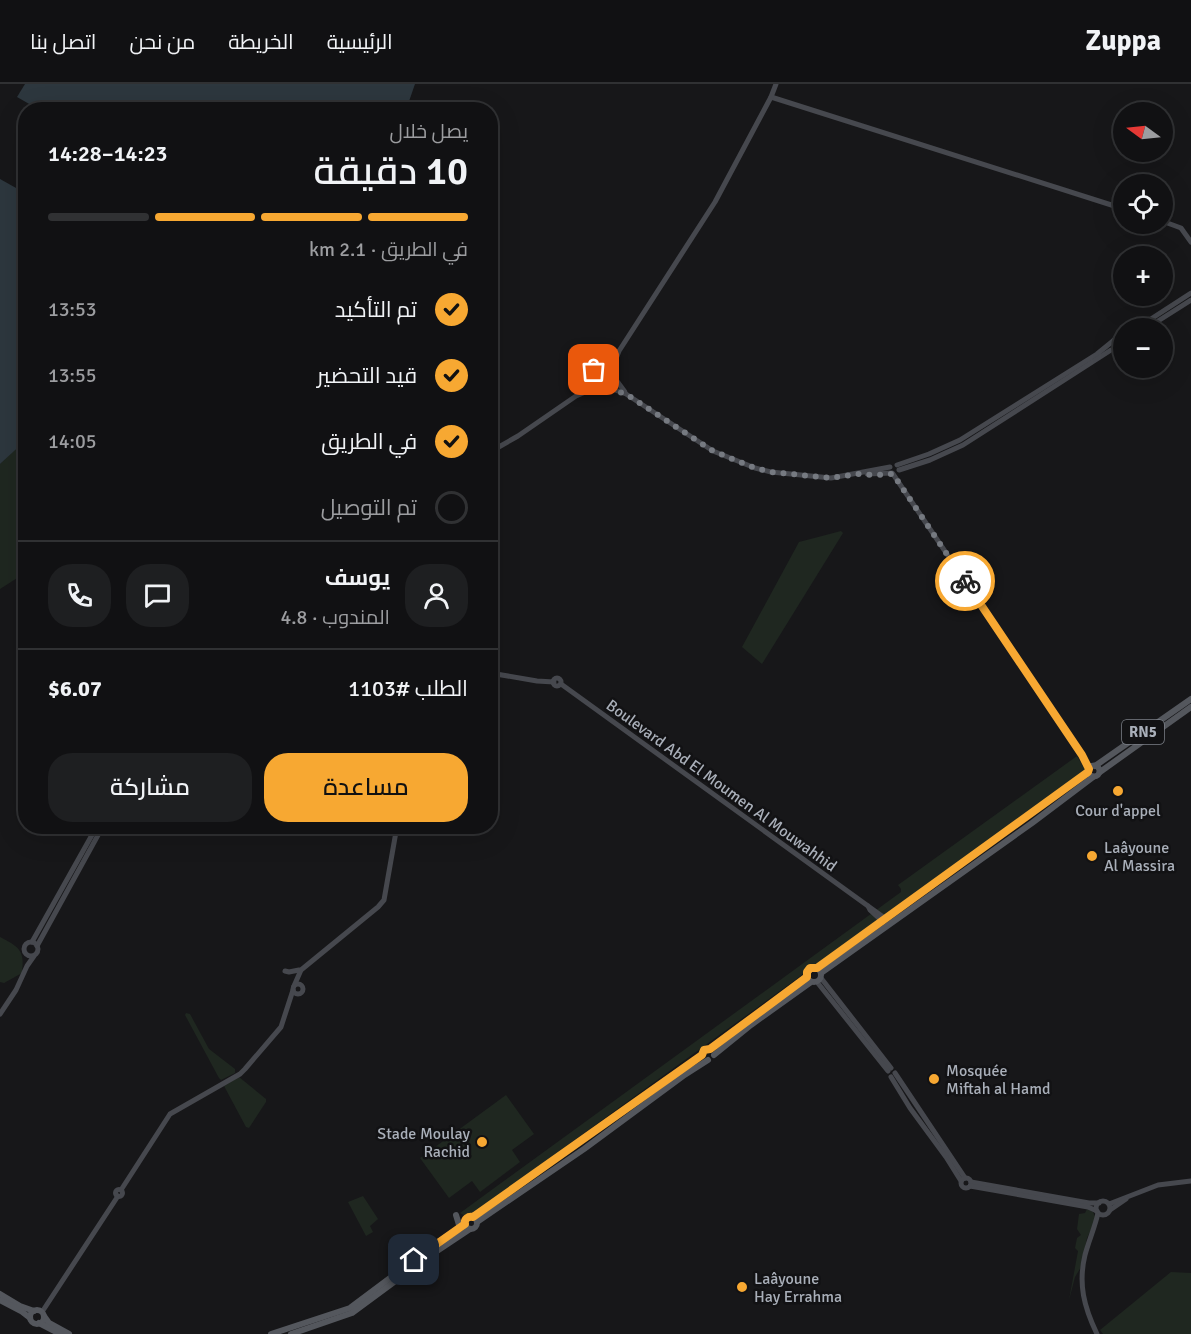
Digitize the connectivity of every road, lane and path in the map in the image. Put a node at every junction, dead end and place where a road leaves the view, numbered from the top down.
1 (776, 84) edge
2 (771, 97) junction
3 (1113, 206) edge
4 (1173, 225) edge
5 (1191, 242) edge
6 (1191, 293) edge
7 (1191, 300) edge
8 (1152, 318) edge
9 (1163, 318) edge
10 (1113, 341) edge
11 (1113, 350) edge
12 (619, 351) junction
13 (602, 366) junction
14 (611, 372) junction
15 (592, 379) junction
16 (601, 386) junction
17 (626, 394) junction
18 (576, 396) junction
19 (498, 447) edge
20 (895, 470) junction
21 (498, 674) edge
22 (1191, 699) edge
23 (1191, 707) edge
24 (1093, 770) junction
25 (93, 834) edge
26 (98, 834) edge
27 (396, 834) edge
28 (885, 921) junction
29 (35, 944) junction
30 (25, 953) junction
31 (34, 956) junction
32 (27, 966) junction
33 (301, 970) junction
34 (285, 971) dead end
35 (816, 977) junction
36 (295, 990) junction
37 (0, 1014) edge
38 (711, 1054) junction
39 (1191, 1181) edge
40 (970, 1184) junction
41 (1099, 1203) junction
42 (1108, 1209) junction
43 (1098, 1212) junction
44 (456, 1215) dead end
45 (475, 1220) junction
46 (465, 1227) junction
47 (1094, 1229) junction
48 (0, 1294) edge
49 (0, 1300) edge
50 (34, 1311) junction
51 (43, 1314) junction
52 (30, 1318) junction
53 (39, 1323) junction
54 (60, 1334) edge
55 (69, 1334) edge
56 (271, 1334) edge
57 (291, 1334) edge
58 (1097, 1334) edge

1 - 2 main road
2 - 3 main road
2 - 12 main road
4 - 5 main road
6 - 8 main road
7 - 9 main road
10 - 20 main road
11 - 20 main road
12 - 13 main road
12 - 14 main road
13 - 14 main road
13 - 15 main road
14 - 16 main road
14 - 17 main road
15 - 16 main road
15 - 18 main road
16 - 17 main road
16 - 18 main road
17 - 20 main road
18 - 19 main road
20 - 24 main road
21 - 28 main road, Boulevard Abd El Moumen Al Mouwahhid
22 - 24 main road, RN5
23 - 24 main road, RN5
24 - 28 main road, RN5
24 - 35 main road, RN5
25 - 29 main road
26 - 29 main road
27 - 33 main road
28 - 35 main road, RN5
29 - 30 main road
29 - 31 main road
30 - 31 main road
30 - 32 main road
31 - 32 main road
32 - 37 main road
33 - 34 main road
33 - 36 main road
33 - 36 main road
35 - 38 main road, RN5
35 - 40 main road
36 - 51 main road
38 - 45 main road, RN5
38 - 45 main road, RN5
39 - 42 main road
40 - 41 main road
40 - 43 main road
41 - 42 main road
41 - 43 main road
42 - 43 main road
42 - 47 main road
43 - 47 main road
44 - 46 main road
45 - 46 main road, RN5
45 - 46 main road, RN5
46 - 56 main road, RN5
46 - 57 main road, RN5
47 - 58 main road
48 - 50 main road
49 - 52 main road
50 - 51 main road
50 - 52 main road
51 - 53 main road
51 - 55 main road
52 - 53 main road
53 - 54 main road

